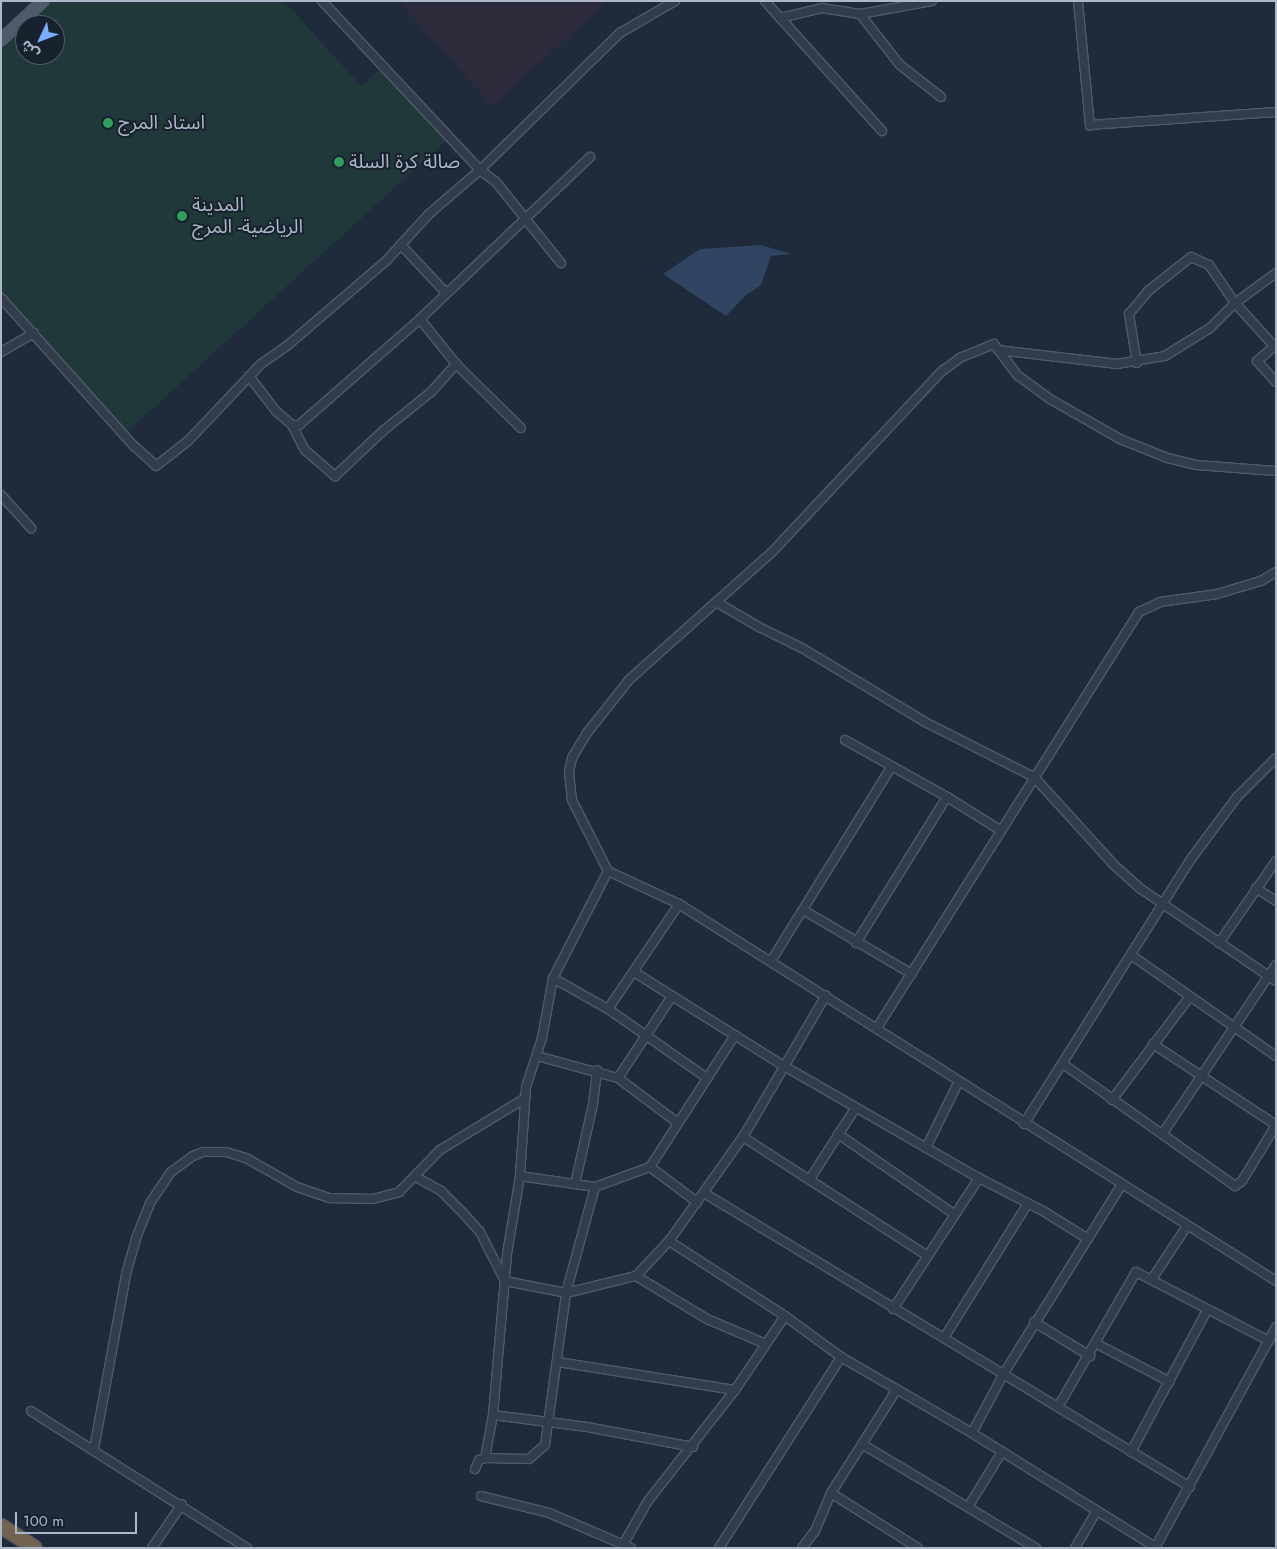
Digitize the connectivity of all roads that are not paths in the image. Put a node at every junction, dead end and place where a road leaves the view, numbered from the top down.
1 (42, 1) edge
2 (322, 1) edge
3 (676, 1) edge
4 (765, 1) edge
5 (932, 1) edge
6 (1078, 1) edge
7 (860, 14) junction
8 (780, 18) junction
9 (3, 34) edge
10 (941, 97) dead end
11 (1276, 112) edge
12 (882, 131) dead end
13 (590, 157) dead end
14 (480, 170) junction
15 (526, 220) junction
16 (401, 245) junction
17 (561, 263) dead end
18 (1276, 273) edge
19 (446, 293) junction
20 (1, 298) edge
21 (1235, 303) junction
22 (420, 319) junction
23 (34, 333) junction
24 (1275, 346) edge
25 (998, 350) junction
26 (1, 352) edge
27 (1137, 363) junction
28 (456, 364) junction
29 (249, 376) junction
30 (1276, 382) edge
31 (292, 425) junction
32 (521, 428) dead end
33 (1276, 471) edge
34 (1, 495) edge
35 (31, 528) dead end
36 (1276, 572) edge
37 (718, 602) junction
38 (845, 740) dead end
39 (1276, 758) edge
40 (892, 766) junction
41 (1034, 777) junction
42 (947, 797) junction
43 (1000, 830) junction
44 (1276, 861) edge
45 (608, 871) junction
46 (1256, 888) junction
47 (1276, 901) edge
48 (1162, 902) junction
49 (679, 904) junction
50 (805, 911) junction
51 (856, 943) junction
52 (1219, 943) junction
53 (1131, 955) junction
54 (772, 962) junction
55 (1276, 965) edge
56 (634, 972) junction
57 (912, 974) junction
58 (553, 978) junction
59 (1272, 979) edge
60 (826, 995) junction
61 (672, 996) junction
62 (1189, 998) junction
63 (608, 1010) junction
64 (877, 1028) junction
65 (1234, 1029) junction
66 (646, 1034) junction
67 (736, 1034) junction
68 (1153, 1044) junction
69 (537, 1056) junction
70 (1276, 1056) edge
71 (1063, 1064) junction
72 (784, 1066) junction
73 (597, 1070) junction
74 (618, 1078) junction
75 (707, 1078) junction
76 (1202, 1078) junction
77 (958, 1082) junction
78 (524, 1100) junction
79 (1112, 1100) junction
80 (856, 1108) junction
81 (678, 1124) junction
82 (1024, 1124) junction
83 (1276, 1125) edge
84 (1163, 1133) junction
85 (838, 1134) junction
86 (743, 1137) junction
87 (926, 1148) junction
88 (650, 1167) junction
89 (520, 1176) junction
90 (416, 1177) junction
91 (979, 1178) junction
92 (810, 1179) junction
93 (575, 1184) junction
94 (1122, 1184) junction
95 (595, 1188) junction
96 (704, 1193) junction
97 (697, 1202) junction
98 (1028, 1203) junction
99 (954, 1214) junction
100 (1187, 1226) junction
101 (1088, 1239) junction
102 (669, 1241) junction
103 (928, 1256) junction
104 (636, 1276) junction
105 (1152, 1279) junction
106 (505, 1281) junction
107 (1276, 1281) edge
108 (566, 1293) junction
109 (893, 1308) junction
110 (1207, 1310) junction
111 (785, 1316) junction
112 (1034, 1322) junction
113 (1276, 1327) edge
114 (944, 1338) junction
115 (1269, 1341) junction
116 (766, 1344) junction
117 (1097, 1344) junction
118 (1090, 1356) junction
119 (841, 1357) junction
120 (558, 1362) junction
121 (1004, 1373) junction
122 (1170, 1382) junction
123 (897, 1389) junction
124 (734, 1390) junction
125 (1058, 1407) junction
126 (32, 1411) dead end
127 (493, 1415) junction
128 (550, 1423) junction
129 (972, 1433) junction
130 (862, 1444) junction
131 (693, 1447) junction
132 (94, 1449) junction
133 (1002, 1452) junction
134 (1131, 1452) junction
135 (485, 1458) junction
136 (475, 1469) dead end
137 (1190, 1487) junction
138 (831, 1493) junction
139 (481, 1496) dead end
140 (182, 1504) junction
141 (968, 1507) junction
142 (1096, 1512) junction
143 (1, 1526) edge
144 (624, 1543) junction
145 (906, 1545) edge
146 (35, 1548) edge
147 (152, 1548) edge
148 (247, 1548) edge
149 (631, 1548) edge
150 (719, 1548) edge
151 (802, 1548) edge
152 (918, 1548) edge
153 (1036, 1548) edge
154 (1074, 1548) edge
155 (1155, 1548) edge

1 - 9 main road
2 - 14 street
3 - 14 street
4 - 8 street
5 - 7 street
6 - 11 street
7 - 8 street
7 - 10 street
8 - 12 street
13 - 15 street
14 - 15 street
14 - 16 street
15 - 17 street
15 - 19 street
16 - 19 street
16 - 29 street
18 - 21 street
19 - 22 street
20 - 23 street
21 - 24 street
21 - 27 street
21 - 27 street
22 - 28 street
22 - 31 street
23 - 26 street
23 - 29 street
24 - 30 street
25 - 27 street
25 - 33 street
25 - 37 street
28 - 31 street
28 - 32 street
29 - 31 street
34 - 35 street
36 - 41 street
37 - 41 street
37 - 45 street
38 - 40 street
39 - 48 street
40 - 42 street
40 - 50 street
41 - 43 street
41 - 48 street
42 - 43 street
42 - 51 street
43 - 57 street
44 - 46 street
45 - 49 street
45 - 58 street
46 - 47 street
46 - 52 street
48 - 52 street
48 - 53 street
49 - 54 street
49 - 56 street
50 - 51 street
50 - 54 street
51 - 57 street
52 - 59 street
53 - 62 street
53 - 71 street
54 - 60 street
55 - 59 street
56 - 61 street
56 - 63 street
57 - 64 street
58 - 63 street
58 - 69 street
59 - 65 street
60 - 64 street
60 - 72 street
61 - 66 street
61 - 67 street
62 - 65 street
62 - 68 street
63 - 66 street
64 - 77 street
65 - 70 street
65 - 76 street
66 - 74 street
66 - 75 street
67 - 72 street
67 - 75 street
68 - 76 street
68 - 79 street
69 - 73 street
69 - 78 street
71 - 79 street
71 - 82 street
72 - 80 street
72 - 86 street
73 - 74 street
73 - 93 street
74 - 81 street
75 - 81 street
76 - 83 street
76 - 84 street
77 - 82 street
77 - 87 street
78 - 89 street
78 - 90 street
79 - 84 street
80 - 85 street
80 - 87 street
81 - 88 street
82 - 94 street
83 - 84 street
85 - 92 street
85 - 99 street
86 - 92 street
86 - 96 street
87 - 91 street
88 - 95 street
88 - 97 street
89 - 93 street
89 - 106 street
90 - 106 street
90 - 132 street
91 - 98 street
91 - 99 street
92 - 103 street
93 - 95 street
94 - 100 street
94 - 101 street
95 - 108 street
96 - 97 street
96 - 109 street
97 - 102 street
98 - 101 street
98 - 114 street
99 - 103 street
100 - 105 street
100 - 107 street
101 - 112 street
102 - 104 street
102 - 111 street
103 - 109 street
104 - 108 street
104 - 116 street
105 - 110 street
105 - 117 street
106 - 108 street
106 - 127 street
108 - 120 street
109 - 114 street
110 - 115 street
110 - 122 street
111 - 116 street
111 - 119 street
112 - 118 street
112 - 121 street
113 - 115 street
114 - 121 street
115 - 137 street
116 - 124 street
117 - 118 street
117 - 122 street
118 - 125 street
119 - 123 street
119 - 150 street
120 - 124 street
120 - 128 street
121 - 125 street
121 - 129 street
122 - 134 street
123 - 129 street
123 - 130 street
124 - 131 street
125 - 134 street
126 - 132 street
127 - 128 street
127 - 135 street
128 - 131 street
128 - 135 street
129 - 133 street
130 - 138 street
130 - 141 street
131 - 144 street
132 - 140 street
133 - 141 street
133 - 142 street
134 - 137 street
135 - 136 street
137 - 155 street
138 - 145 street
138 - 151 street
139 - 144 street
140 - 147 street
140 - 148 street
141 - 153 street
142 - 154 street
142 - 155 street
143 - 146 highway
144 - 149 street
145 - 152 street

